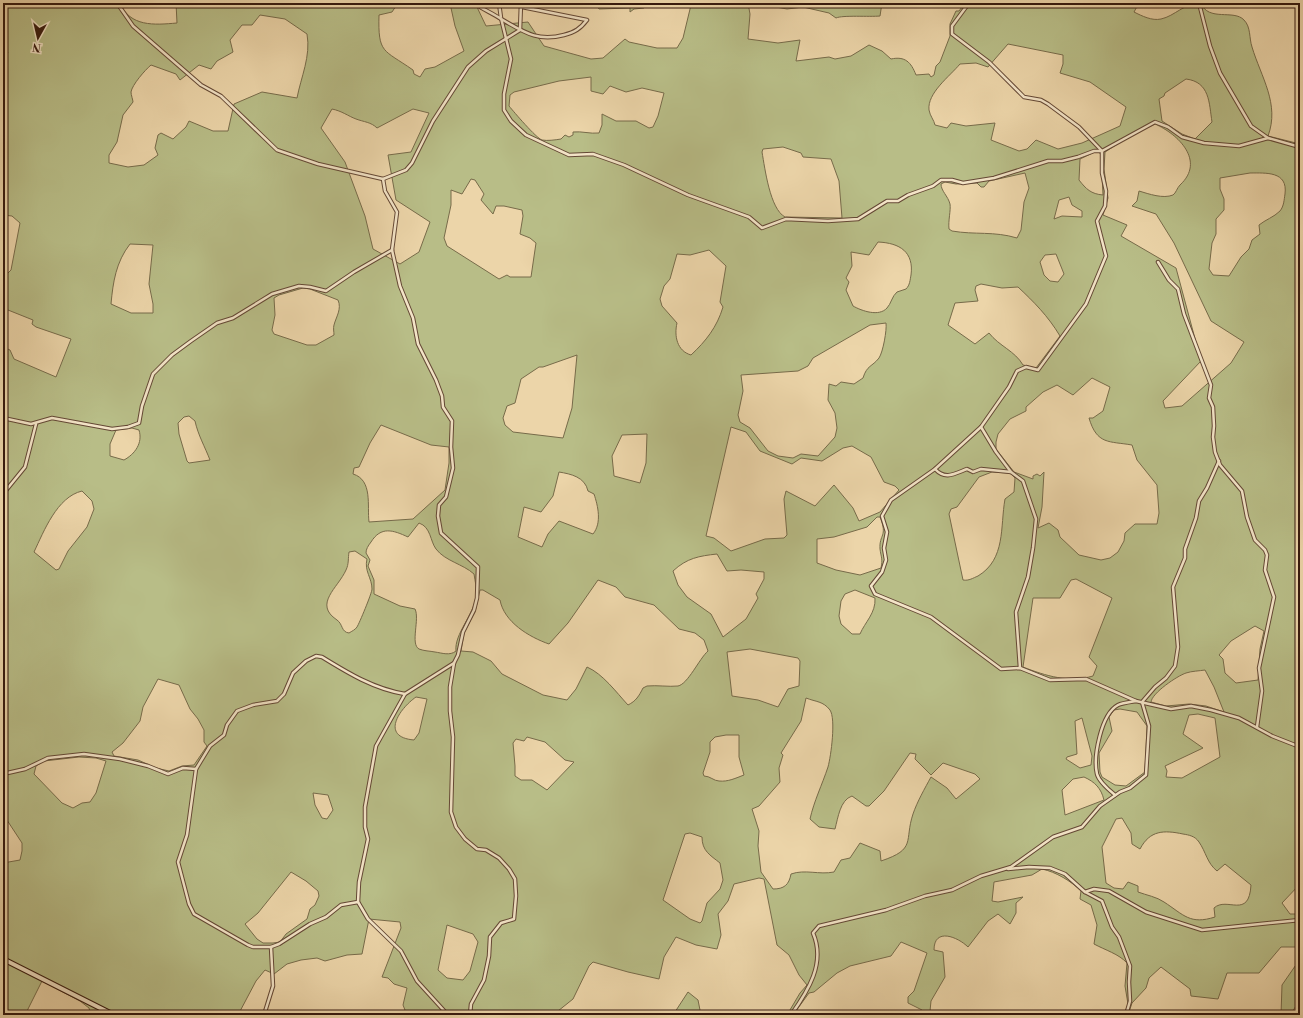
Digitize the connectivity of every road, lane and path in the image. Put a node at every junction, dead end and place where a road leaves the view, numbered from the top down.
1 (117, 3) edge
2 (474, 3) edge
3 (500, 3) edge
4 (521, 3) edge
5 (969, 3) edge
6 (1199, 3) edge
7 (522, 7) junction
8 (501, 18) junction
9 (520, 30) junction
10 (507, 38) junction
11 (1268, 138) junction
12 (1300, 147) edge
13 (1102, 151) junction
14 (383, 179) junction
15 (392, 250) junction
16 (1158, 262) dead end
17 (3, 418) edge
18 (36, 424) junction
19 (982, 427) junction
20 (1218, 461) junction
21 (935, 469) junction
22 (1011, 472) junction
23 (3, 494) edge
24 (454, 663) junction
25 (1020, 668) junction
26 (405, 694) junction
27 (1136, 701) junction
28 (1142, 702) junction
29 (1257, 727) junction
30 (1300, 747) edge
31 (196, 768) junction
32 (3, 774) edge
33 (1115, 796) junction
34 (1004, 869) junction
35 (1085, 892) junction
36 (358, 902) junction
37 (1300, 920) edge
38 (270, 946) junction
39 (3, 959) edge
40 (102, 1009) junction
41 (100, 1015) edge
42 (114, 1015) edge
43 (264, 1015) edge
44 (448, 1015) edge
45 (470, 1015) edge
46 (790, 1015) edge
47 (1126, 1015) edge

1 - 14 street
2 - 8 street
3 - 8 street
4 - 7 street
5 - 13 street
6 - 11 street
7 - 9 street
7 - 9 street
8 - 9 street
8 - 10 street
9 - 10 street
10 - 13 street
10 - 14 street
11 - 12 street
11 - 13 street
13 - 19 street
14 - 15 street
15 - 18 street
15 - 24 street
16 - 20 street
17 - 18 street
18 - 23 street
19 - 21 street
19 - 22 street
20 - 28 street
20 - 29 street
21 - 22 street
21 - 25 street
22 - 25 street
24 - 26 street
24 - 45 street
25 - 27 street
26 - 31 street
26 - 36 street
27 - 28 street
27 - 33 street
28 - 29 street
28 - 33 street
29 - 30 street
31 - 32 street
31 - 38 street
33 - 34 street
34 - 35 street
34 - 46 street
35 - 37 street
35 - 47 street
36 - 38 street
36 - 44 street
38 - 43 street
39 - 40 street
40 - 41 street
40 - 42 street

